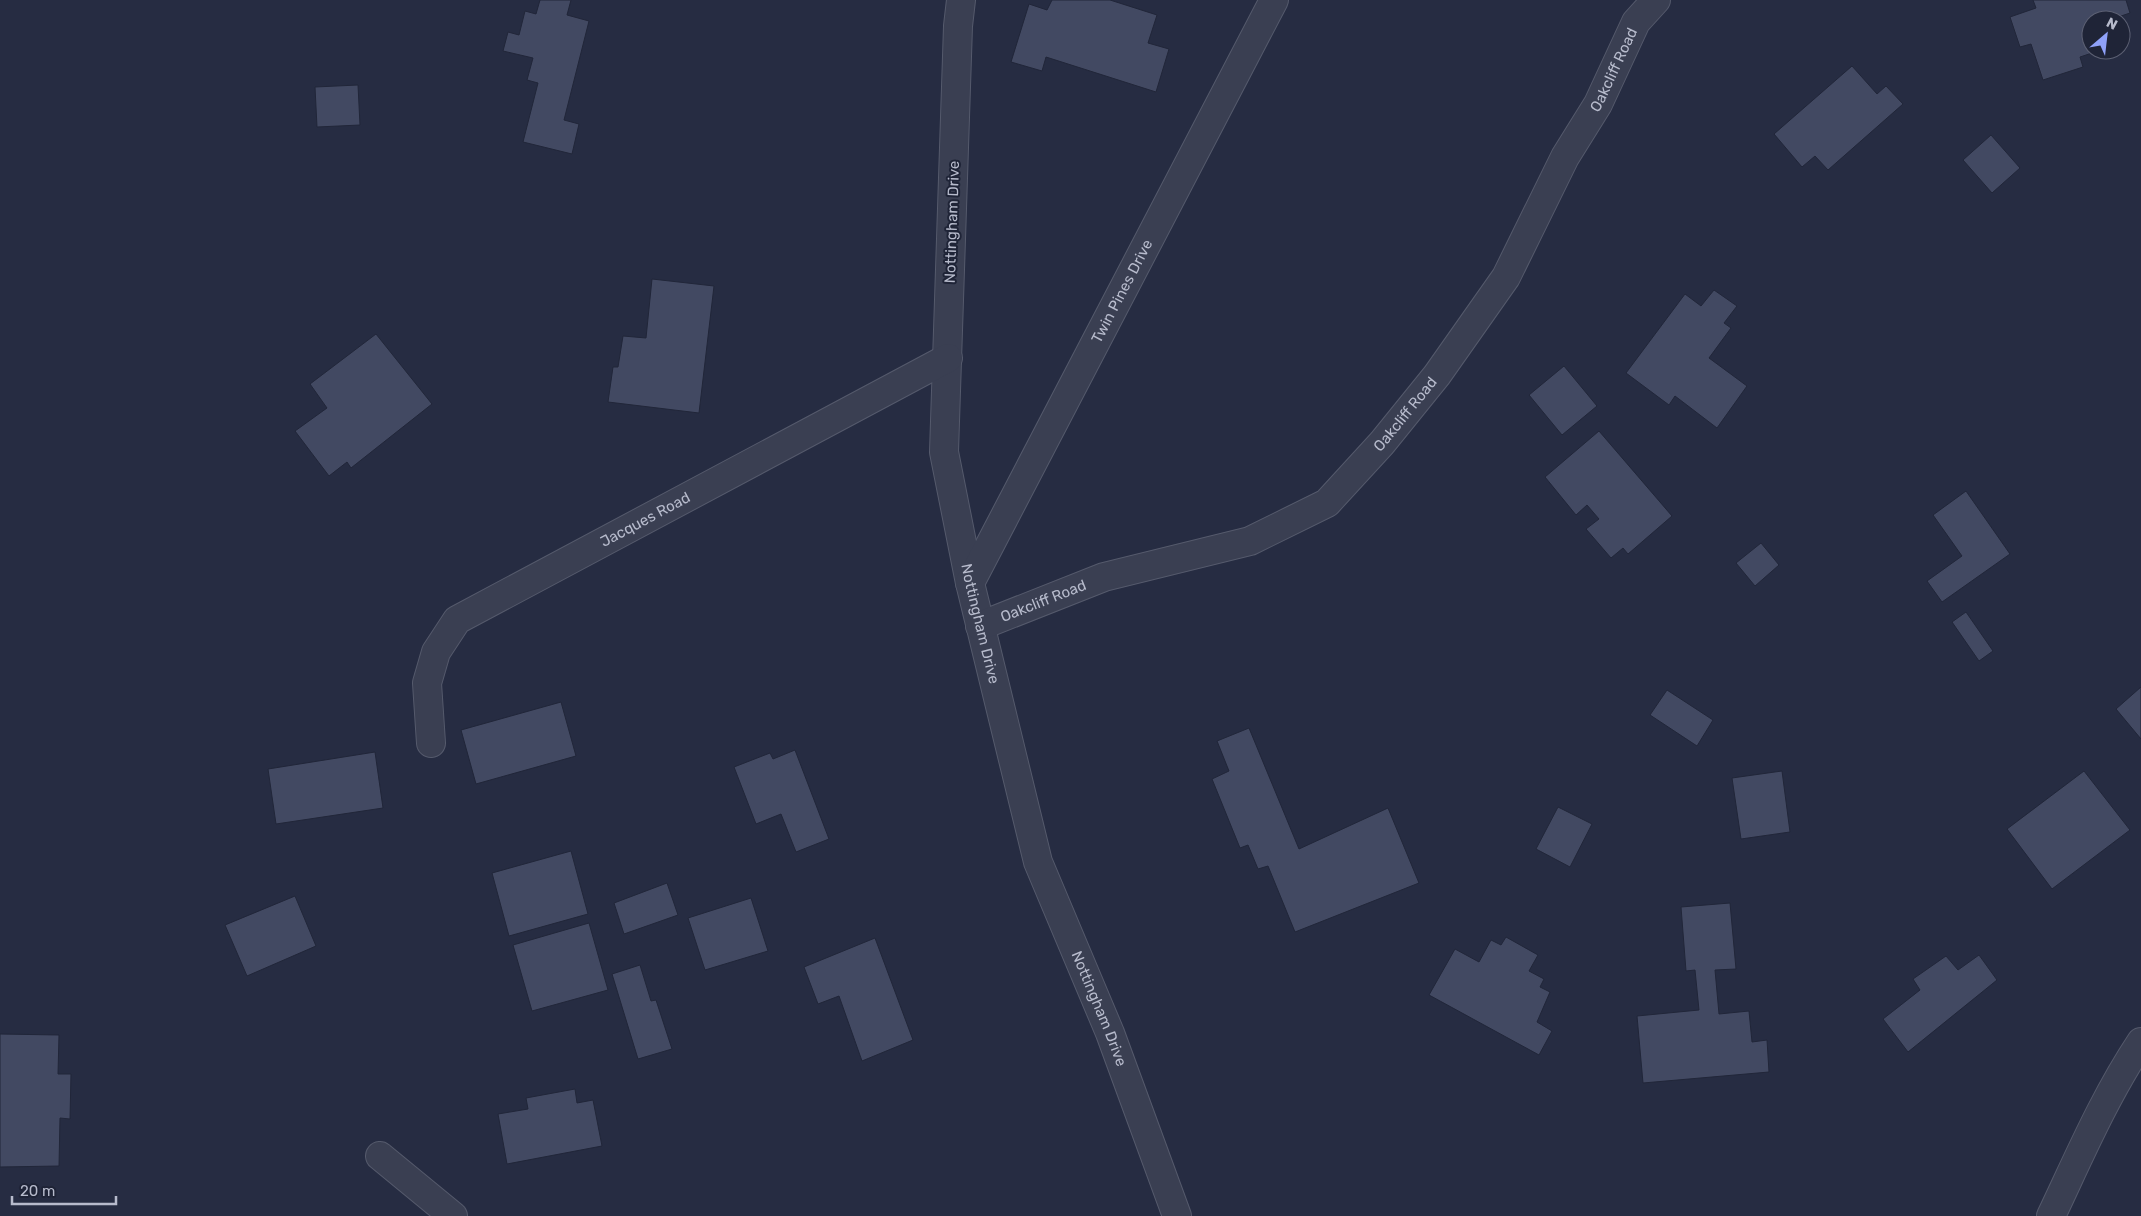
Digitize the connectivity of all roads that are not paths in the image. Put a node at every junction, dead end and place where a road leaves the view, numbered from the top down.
1 (961, 0) edge
2 (1274, 0) edge
3 (1656, 0) edge
4 (948, 358) junction
5 (970, 583) junction
6 (980, 626) junction
7 (431, 743) dead end
8 (2141, 1042) edge
9 (380, 1156) dead end
10 (453, 1216) edge
11 (1178, 1216) edge
12 (2051, 1216) edge

1 - 4 street, Nottingham Drive
2 - 5 street, Twin Pines Drive
3 - 6 street, Oakcliff Road
4 - 5 street, Nottingham Drive
4 - 7 street, Jacques Road
5 - 6 street, Nottingham Drive
6 - 11 street, Nottingham Drive
8 - 12 street
9 - 10 street

